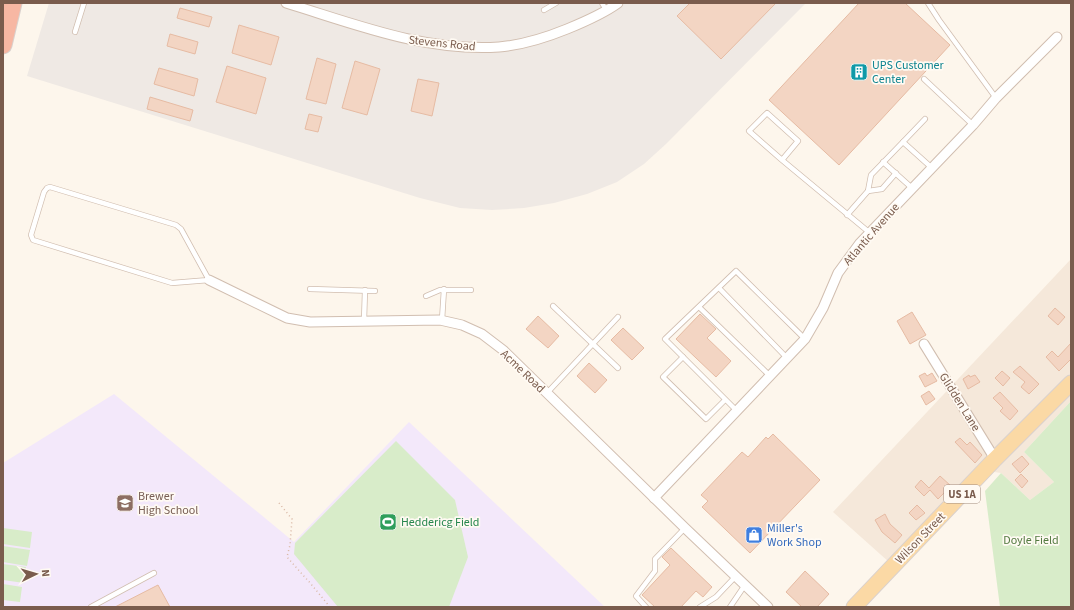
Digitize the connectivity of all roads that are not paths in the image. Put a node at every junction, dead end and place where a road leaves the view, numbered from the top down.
1 (5, 3) edge
2 (13, 3) edge
3 (84, 3) edge
4 (286, 3) edge
5 (556, 3) edge
6 (618, 3) edge
7 (928, 3) edge
8 (604, 7) edge
9 (3, 9) edge
10 (544, 10) dead end
11 (75, 32) dead end
12 (1057, 36) dead end
13 (3, 45) edge
14 (924, 79) dead end
15 (996, 98) junction
16 (925, 119) dead end
17 (973, 125) junction
18 (903, 142) junction
19 (782, 160) junction
20 (883, 162) junction
21 (932, 168) junction
22 (896, 173) junction
23 (912, 188) junction
24 (868, 192) junction
25 (847, 215) junction
26 (870, 233) junction
27 (210, 280) junction
28 (718, 288) junction
29 (310, 289) dead end
30 (444, 289) junction
31 (365, 290) junction
32 (375, 290) dead end
33 (471, 290) dead end
34 (426, 296) dead end
35 (553, 306) dead end
36 (699, 307) junction
37 (618, 317) dead end
38 (442, 320) junction
39 (364, 321) junction
40 (805, 338) junction
41 (592, 343) junction
42 (924, 344) dead end
43 (683, 357) junction
44 (787, 358) junction
45 (618, 368) dead end
46 (770, 376) junction
47 (1071, 383) edge
48 (547, 393) junction
49 (725, 400) junction
50 (737, 411) junction
51 (995, 460) junction
52 (654, 498) junction
53 (685, 528) junction
54 (154, 573) dead end
55 (736, 576) junction
56 (745, 585) junction
57 (91, 607) edge
58 (646, 607) edge
59 (700, 607) edge
60 (730, 607) edge
61 (768, 607) edge
62 (854, 607) edge

1 - 9 highway
2 - 13 highway
3 - 11 lane
4 - 8 street, Stevens Road
5 - 10 lane
6 - 8 street, Stevens Road
7 - 15 lane
12 - 15 street, Atlantic Avenue
14 - 17 lane
15 - 17 street, Atlantic Avenue
16 - 18 lane
17 - 21 street, Atlantic Avenue
18 - 20 lane
18 - 21 lane
19 - 19 lane
19 - 25 lane
20 - 22 lane
20 - 24 lane
21 - 23 street, Atlantic Avenue
22 - 23 lane
22 - 24 lane
23 - 26 street, Atlantic Avenue
24 - 25 lane
25 - 26 lane
26 - 40 street, Atlantic Avenue
27 - 27 lane
27 - 39 street, Acme Road
28 - 36 lane
28 - 40 lane
28 - 44 lane
29 - 31 lane
30 - 33 lane
30 - 34 lane
30 - 38 lane
31 - 32 lane
31 - 39 lane
35 - 41 lane
36 - 43 lane
36 - 46 lane
37 - 41 lane
38 - 39 street, Acme Road
38 - 48 street, Acme Road
40 - 44 street, Atlantic Avenue
41 - 45 lane
41 - 48 lane
42 - 51 street, Glidden Lane
43 - 49 lane
43 - 49 lane
44 - 46 street, Atlantic Avenue
46 - 50 street, Atlantic Avenue
47 - 51 main road, Wilson Street / US 1A
48 - 52 street, Acme Road
49 - 50 lane
50 - 52 street, Atlantic Avenue
51 - 62 main road, Wilson Street / US 1A
52 - 53 street, Acme Road
53 - 55 street, Acme Road
53 - 58 lane
54 - 57 lane
55 - 56 street, Acme Road
55 - 59 lane
56 - 60 lane
56 - 61 street, Acme Road

